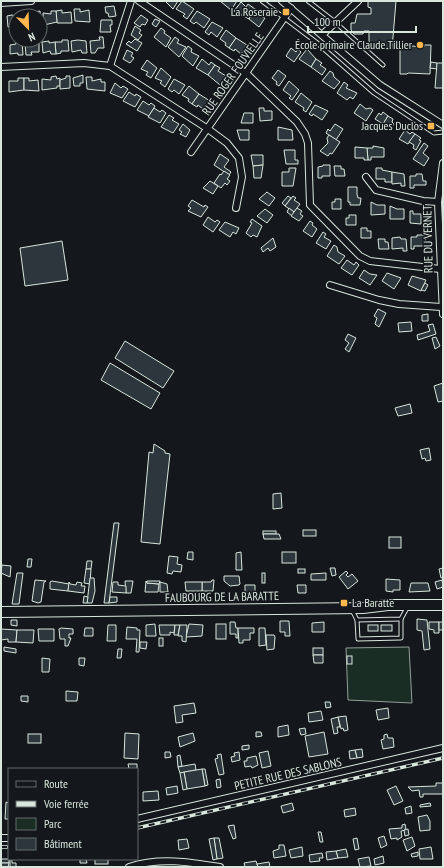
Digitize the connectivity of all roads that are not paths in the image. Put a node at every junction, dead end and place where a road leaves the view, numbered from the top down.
1 (31, 1) edge
2 (131, 1) edge
3 (139, 1) edge
4 (262, 1) edge
5 (282, 1) edge
6 (308, 1) edge
7 (358, 1) edge
8 (1, 3) edge
9 (291, 8) junction
10 (285, 17) junction
11 (335, 22) junction
12 (323, 34) junction
13 (383, 65) dead end
14 (110, 66) junction
15 (1, 68) edge
16 (247, 74) junction
17 (443, 125) edge
18 (208, 129) junction
19 (443, 132) edge
20 (191, 152) dead end
21 (443, 163) edge
22 (366, 176) dead end
23 (438, 202) junction
24 (236, 208) dead end
25 (440, 269) junction
26 (330, 284) dead end
27 (441, 306) junction
28 (443, 314) edge
29 (409, 605) junction
30 (443, 605) edge
31 (351, 608) junction
32 (1, 612) edge
33 (401, 619) junction
34 (357, 620) junction
35 (443, 748) edge
36 (138, 819) edge
37 (129, 867) edge
38 (220, 867) edge

1 - 8 street
2 - 14 street
3 - 16 street
4 - 10 lane
5 - 9 street
6 - 11 lane
7 - 11 street
9 - 10 street, RUE ROGER FOUVIELLE
9 - 12 street
10 - 16 street, RUE ROGER FOUVIELLE
10 - 19 lane
11 - 12 street
11 - 13 lane
12 - 17 street
14 - 15 street
14 - 18 street
16 - 18 street, RUE ROGER FOUVIELLE
16 - 25 street
18 - 20 street, RUE ROGER FOUVIELLE
18 - 24 street
21 - 23 street, RUE DU VERNET
22 - 23 street
23 - 25 street, RUE DU VERNET
25 - 27 street, RUE DU VERNET
26 - 27 street
27 - 28 street, RUE DU VERNET
29 - 30 main road, FAUBOURG DE LA BARATTE
29 - 31 main road, FAUBOURG DE LA BARATTE
29 - 33 lane
31 - 32 main road, FAUBOURG DE LA BARATTE
31 - 34 lane
33 - 34 lane
33 - 34 lane
35 - 36 street, PETITE RUE DES SABLONS
37 - 38 street

